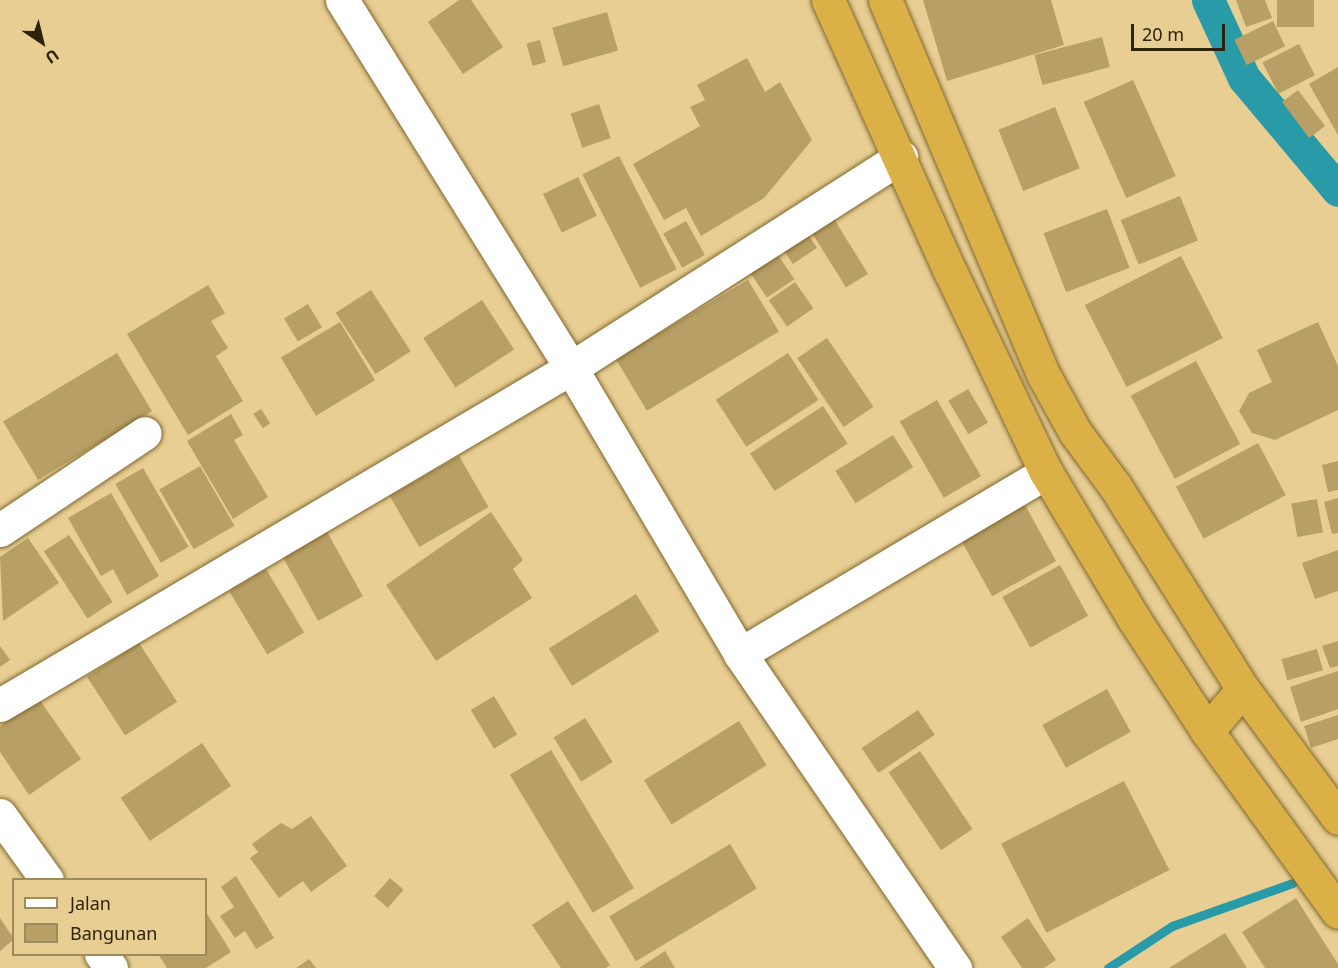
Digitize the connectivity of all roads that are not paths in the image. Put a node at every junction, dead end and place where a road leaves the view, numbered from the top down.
1 (342, 0) edge
2 (828, 0) edge
3 (885, 0) edge
4 (901, 157) junction
5 (1013, 307) junction
6 (981, 337) junction
7 (571, 368) junction
8 (145, 433) dead end
9 (1046, 472) junction
10 (0, 530) edge
11 (740, 654) junction
12 (1243, 689) junction
13 (0, 705) edge
14 (1208, 731) junction
15 (0, 815) edge
16 (1338, 818) edge
17 (46, 878) edge
18 (1338, 912) edge
19 (955, 968) edge

1 - 7 street
2 - 4 highway
3 - 5 highway
4 - 6 highway
4 - 7 street
5 - 6 highway
5 - 12 highway
6 - 9 highway
7 - 11 street
7 - 13 street
8 - 10 street
9 - 11 street
9 - 14 highway
11 - 19 street
12 - 14 highway
12 - 16 highway
14 - 18 highway
15 - 17 street

